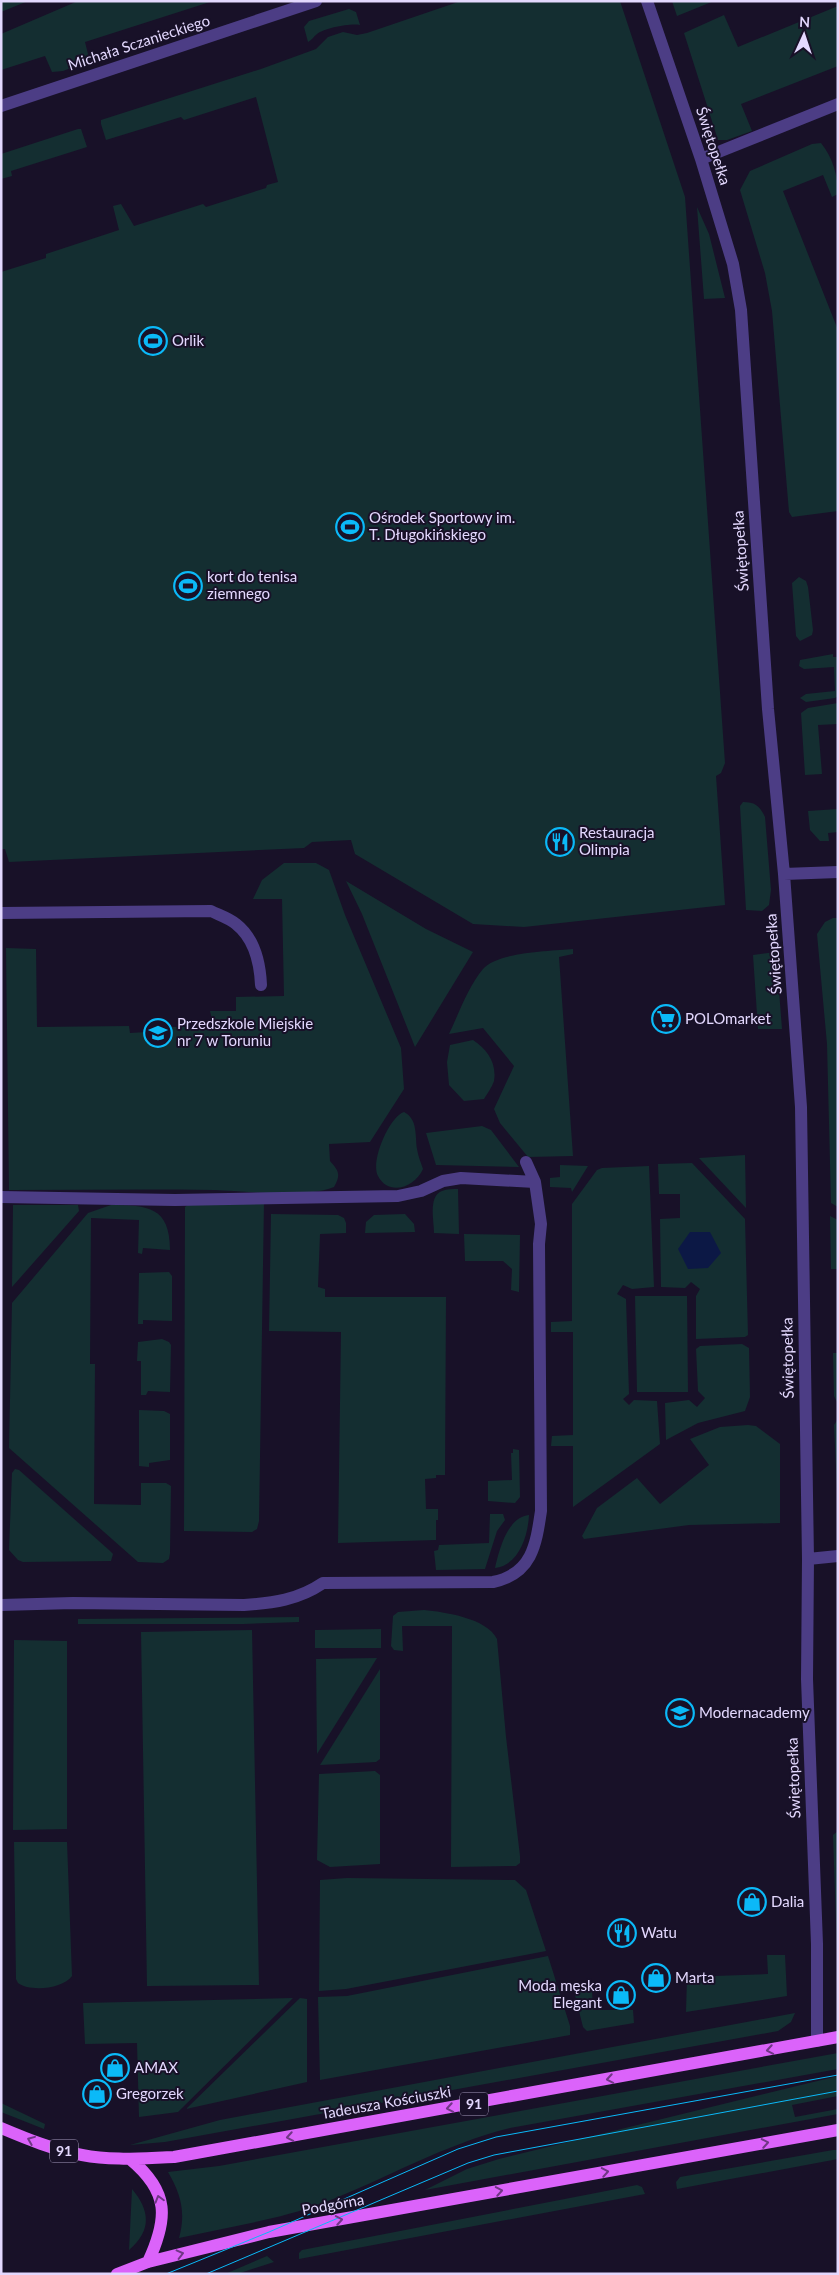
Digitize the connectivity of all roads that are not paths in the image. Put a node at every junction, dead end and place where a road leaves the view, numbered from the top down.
1 (316, 1) edge
2 (647, 1) edge
3 (838, 104) edge
4 (1, 106) edge
5 (701, 159) junction
6 (838, 872) edge
7 (784, 874) junction
8 (1, 913) edge
9 (261, 985) dead end
10 (526, 1162) dead end
11 (535, 1182) junction
12 (1, 1197) edge
13 (838, 1556) edge
14 (808, 1559) junction
15 (1, 1605) edge
16 (838, 2037) edge
17 (818, 2041) junction
18 (1, 2128) edge
19 (838, 2130) edge
20 (130, 2159) junction
21 (148, 2262) junction
22 (117, 2274) edge

1 - 4 street, Michała Sczanieckiego
2 - 5 street, Świętopełka
3 - 5 street
5 - 7 street, Świętopełka
6 - 7 street
7 - 14 street, Świętopełka
8 - 9 street
10 - 11 street
11 - 12 street
11 - 15 street
13 - 14 street
14 - 17 street, Świętopełka
16 - 17 main road, Tadeusza Kościuszki / 91
17 -> 20 main road, Tadeusza Kościuszki / 91
20 -> 18 main road, Tadeusza Kościuszki / 91
21 -> 19 main road, Podgórna
21 -> 20 main road
21 - 22 main road, Podgórna

